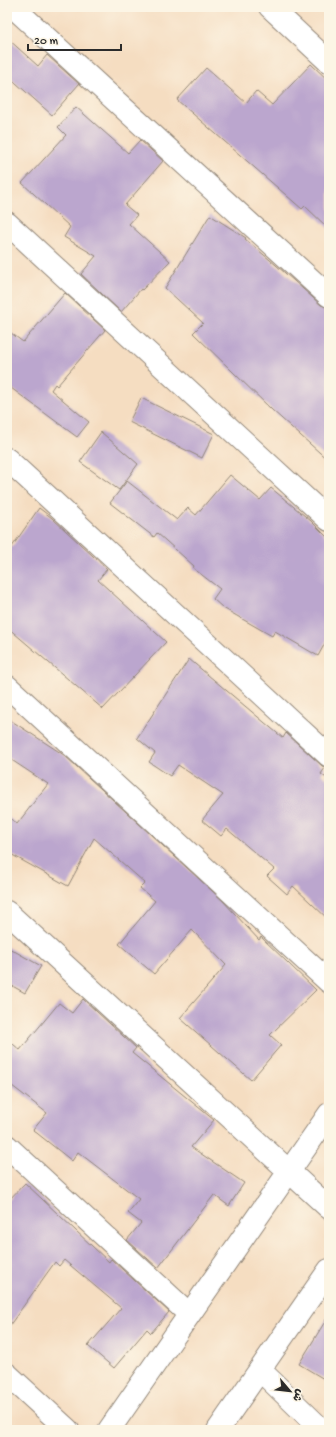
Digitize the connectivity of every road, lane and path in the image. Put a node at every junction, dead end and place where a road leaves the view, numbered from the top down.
1 (13, 7) edge
2 (270, 7) edge
3 (329, 62) edge
4 (7, 223) edge
5 (329, 296) edge
6 (7, 459) edge
7 (329, 520) edge
8 (7, 686) edge
9 (329, 756) edge
10 (7, 912) edge
11 (329, 982) edge
12 (329, 1114) edge
13 (7, 1146) edge
14 (289, 1171) junction
15 (329, 1208) edge
16 (329, 1270) edge
17 (189, 1314) junction
18 (260, 1370) junction
19 (7, 1374) edge
20 (68, 1430) edge
21 (108, 1430) edge
22 (218, 1430) edge
23 (322, 1430) edge

1 - 5 street
2 - 3 street
4 - 7 street
6 - 9 street
8 - 11 street
10 - 14 street
12 - 14 street
13 - 17 street
14 - 15 street
14 - 17 street
16 - 18 street
17 - 21 street
18 - 22 street
18 - 23 street
19 - 20 street

